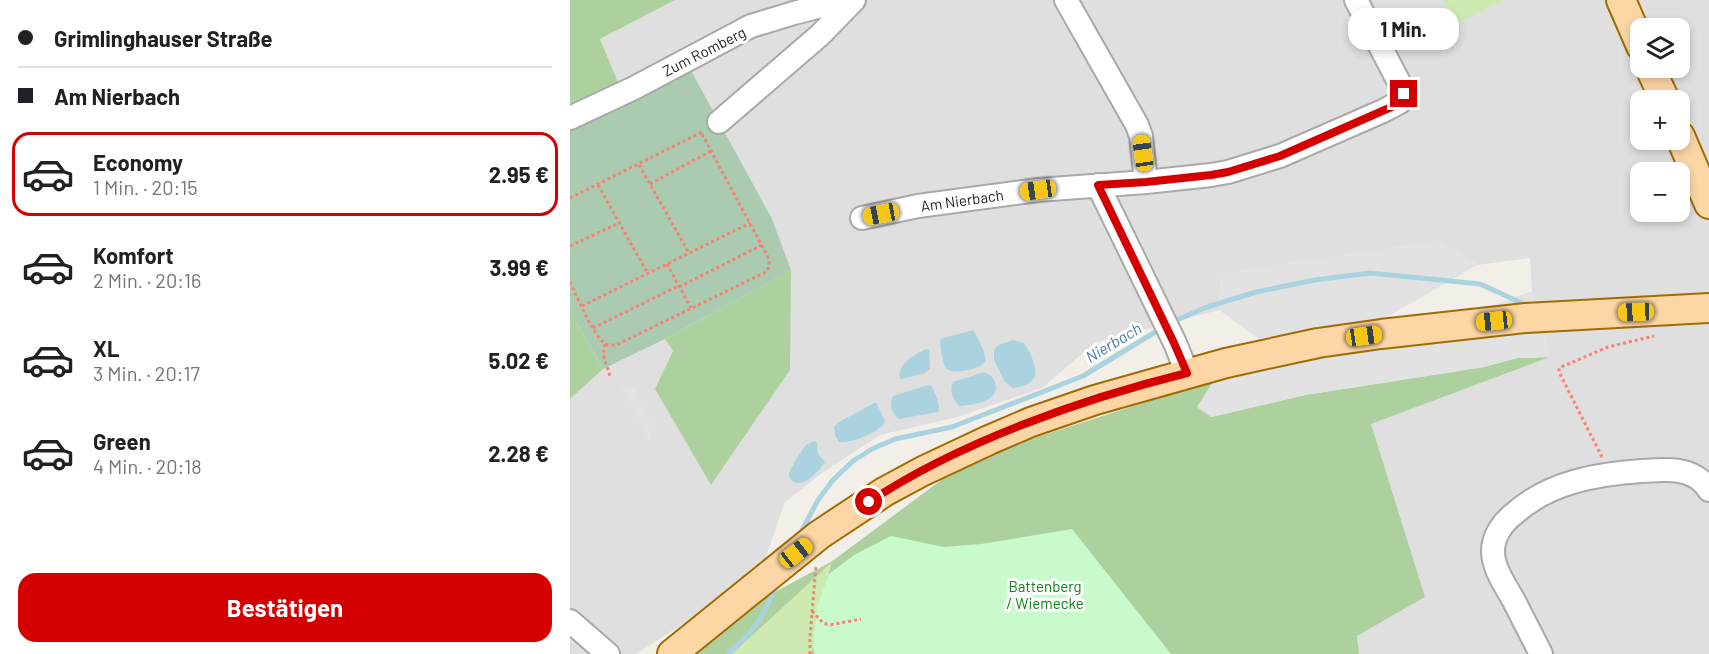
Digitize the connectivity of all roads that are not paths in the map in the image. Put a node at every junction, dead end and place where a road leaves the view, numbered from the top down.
1 (844, 0) edge
2 (854, 0) edge
3 (1066, 0) edge
4 (1356, 0) edge
5 (1621, 0) edge
6 (1630, 21) edge
7 (570, 118) edge
8 (710, 128) road end
9 (1686, 150) edge
10 (1146, 182) junction
11 (1098, 185) junction
12 (1709, 204) edge
13 (862, 218) dead end
14 (1709, 308) edge
15 (1187, 373) junction
16 (1709, 490) edge
17 (570, 621) edge
18 (609, 654) edge
19 (672, 654) edge
20 (1541, 654) edge

1 - 7 street, Zum Romberg
2 - 8 street
3 - 10 street
4 - 10 street, Am Nierbach
5 - 6 main road
9 - 12 main road
10 - 11 street, Am Nierbach
11 - 13 street, Am Nierbach
11 - 15 street
14 - 15 main road
15 - 19 main road
16 - 20 street
17 - 18 street

